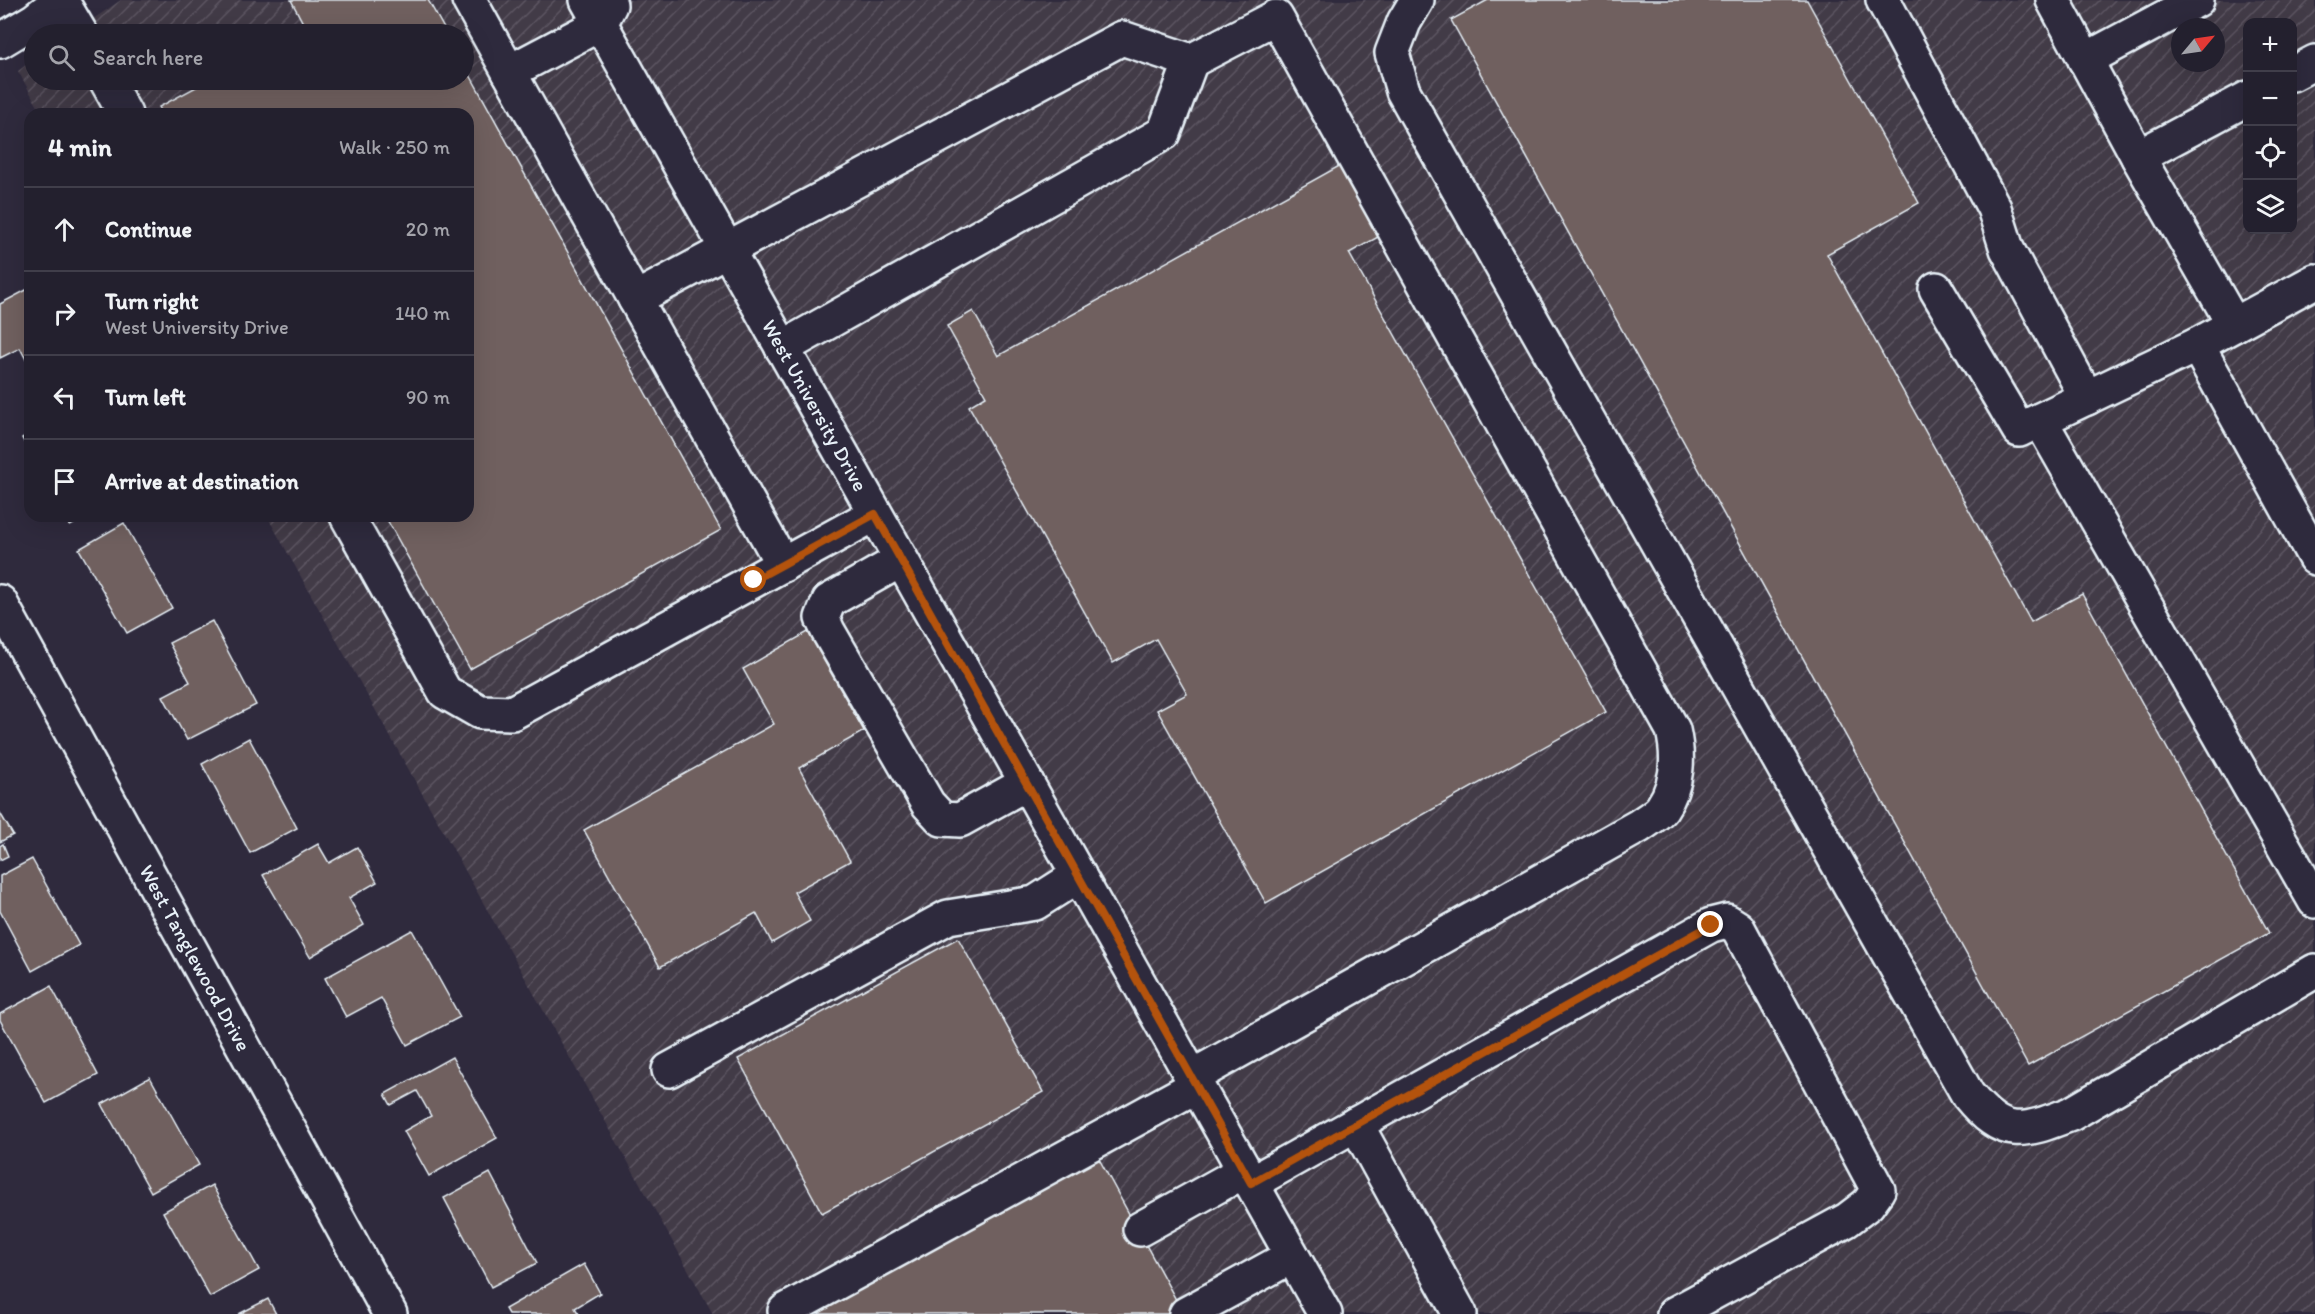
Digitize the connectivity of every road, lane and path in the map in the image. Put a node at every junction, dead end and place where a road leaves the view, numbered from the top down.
1 (61, 0) edge
2 (469, 0) edge
3 (1418, 0) edge
4 (1883, 0) edge
5 (2053, 0) edge
6 (2197, 0) edge
7 (600, 8) edge
8 (28, 24) edge
9 (75, 24) edge
10 (24, 27) edge
11 (0, 41) edge
12 (2085, 60) junction
13 (1191, 61) junction
14 (2315, 62) edge
15 (509, 72) junction
16 (2296, 72) edge
17 (2243, 100) edge
18 (2138, 157) junction
19 (727, 251) junction
20 (2315, 281) edge
21 (1936, 289) dead end
22 (635, 299) junction
23 (2235, 325) junction
24 (2198, 345) junction
25 (782, 348) junction
26 (2087, 398) junction
27 (2040, 420) junction
28 (875, 514) junction
29 (351, 522) edge
30 (2315, 558) edge
31 (901, 560) junction
32 (783, 565) junction
33 (0, 602) edge
34 (1026, 783) junction
35 (1078, 876) junction
36 (2315, 901) edge
37 (2315, 971) edge
38 (669, 1070) dead end
39 (1194, 1082) junction
40 (1356, 1124) junction
41 (1247, 1177) junction
42 (1140, 1229) dead end
43 (1292, 1256) junction
44 (1320, 1312) edge
45 (390, 1314) edge
46 (787, 1314) edge
47 (1186, 1314) edge
48 (1460, 1314) edge
49 (1674, 1314) edge

1 - 8 street
1 - 9 street
2 - 15 street
3 - 37 street
4 - 26 street
5 - 12 street
6 - 12 street
7 - 15 street
7 - 19 street, West University Drive
10 - 11 street
12 - 18 street
13 - 19 street
13 - 25 street
13 - 39 street
14 - 16 street
15 - 22 street
17 - 18 street
18 - 23 street
19 - 22 street
19 - 25 street, West University Drive
20 - 23 street
21 - 27 street
22 - 32 street
23 - 24 street
24 - 26 street
24 - 30 street
25 - 28 street, West University Drive
26 - 27 street
27 - 36 street
28 - 31 street, West University Drive
28 - 32 street
29 - 32 street
31 - 34 street, West University Drive
31 - 34 street
33 - 45 street, West Tanglewood Drive
34 - 35 street, West University Drive
35 - 38 street
35 - 39 street, West University Drive
39 - 41 street, West University Drive
39 - 46 street
40 - 41 street
40 - 48 street
40 - 49 street
41 - 42 street
41 - 43 street, West University Drive
43 - 44 street, West University Drive
43 - 47 street

